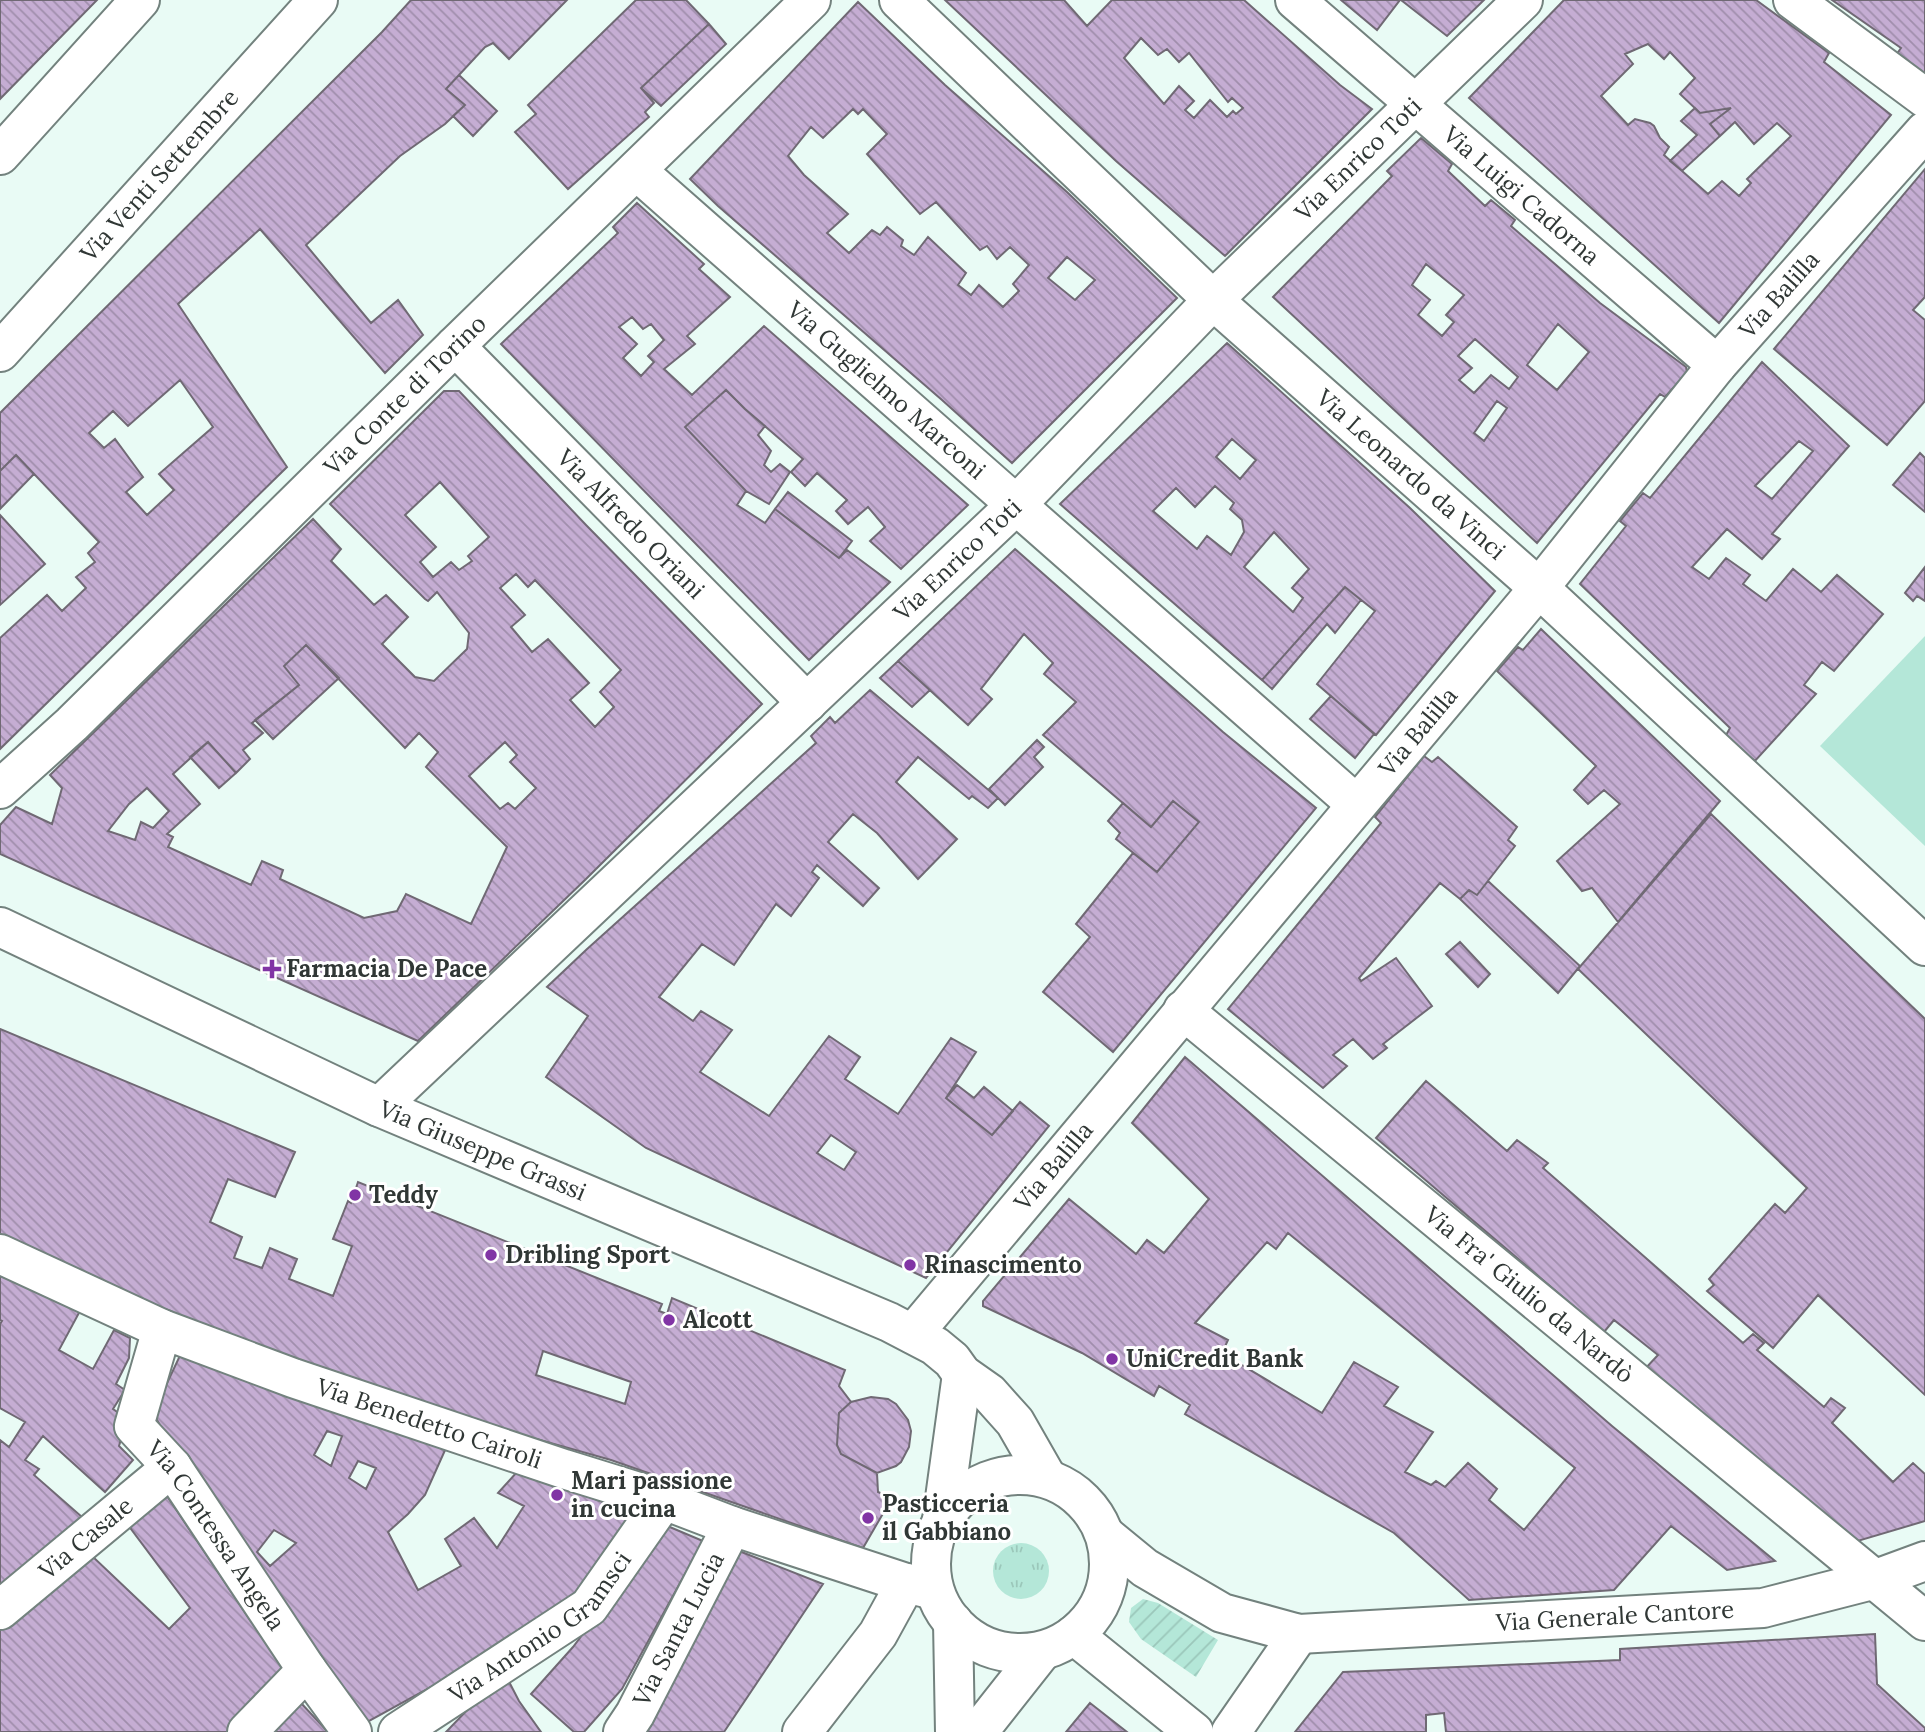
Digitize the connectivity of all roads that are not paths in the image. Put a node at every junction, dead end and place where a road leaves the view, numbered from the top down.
1 (140, 0) edge
2 (318, 0) edge
3 (811, 0) edge
4 (899, 0) edge
5 (1295, 0) edge
6 (1523, 0) edge
7 (1793, 0) edge
8 (1925, 98) edge
9 (1415, 104) junction
10 (1925, 131) edge
11 (0, 155) edge
12 (637, 171) junction
13 (1213, 300) junction
14 (455, 346) junction
15 (0, 352) edge
16 (1717, 365) junction
17 (1017, 505) junction
18 (1539, 588) junction
19 (807, 703) junction
20 (0, 789) edge
21 (1356, 804) junction
22 (0, 927) edge
23 (1925, 946) edge
24 (1183, 1010) junction
25 (379, 1107) junction
26 (0, 1254) edge
27 (162, 1329) junction
28 (913, 1334) junction
29 (961, 1374) junction
30 (172, 1467) junction
31 (1046, 1478) junction
32 (664, 1500) junction
33 (942, 1520) junction
34 (732, 1526) junction
35 (1106, 1536) junction
36 (1925, 1561) edge
37 (1876, 1579) junction
38 (931, 1599) junction
39 (0, 1609) edge
40 (1925, 1621) edge
41 (1299, 1634) junction
42 (1058, 1643) junction
43 (307, 1670) junction
44 (247, 1732) edge
45 (352, 1732) edge
46 (398, 1732) edge
47 (623, 1732) edge
48 (802, 1732) edge
49 (955, 1732) edge
50 (978, 1732) edge
51 (1194, 1732) edge
52 (1231, 1732) edge

1 - 11 street
2 - 15 street, Via Venti Settembre
3 - 12 street, Via Conte di Torino
4 - 13 street, Via Leonardo da Vinci
5 - 9 street, Via Luigi Cadorna
6 - 9 street, Via Enrico Toti
7 - 8 street
9 - 13 street, Via Enrico Toti
9 - 16 street, Via Luigi Cadorna
10 - 16 street, Via Balilla
12 - 14 street, Via Conte di Torino
12 - 17 street, Via Guglielmo Marconi
13 - 17 street, Via Enrico Toti
13 - 18 street, Via Leonardo da Vinci
14 - 19 street, Via Alfredo Oriani
14 - 20 street, Via Conte di Torino
16 - 18 street, Via Balilla
17 - 19 street, Via Enrico Toti
17 - 21 street, Via Guglielmo Marconi
18 - 21 street, Via Balilla
18 - 23 street, Via Leonardo da Vinci
19 - 25 street, Via Enrico Toti
21 - 24 street, Via Balilla
22 - 25 street, Via Giuseppe Grassi
24 - 28 street, Via Balilla
24 - 37 street, Via Fra' Giulio da Nardò
25 - 28 street, Via Giuseppe Grassi
26 - 27 street, Via Benedetto Cairoli
27 - 30 street, Via Contessa Angela
27 - 32 street, Via Benedetto Cairoli
28 - 29 street, Via Giuseppe Grassi
29 - 31 street, Via Giuseppe Grassi
29 - 33 street
30 - 39 street, Via Casale
30 - 43 street, Via Contessa Angela
31 - 33 street
31 - 35 street
32 - 34 street, Via Benedetto Cairoli
32 - 46 street, Via Antonio Gramsci
33 - 38 street
34 - 38 street, Via Benedetto Cairoli
34 - 47 street, Via Santa Lucia
35 - 41 street, Via Generale Cantore
35 - 42 street
36 - 37 street, Via Generale Cantore
37 - 40 street, Via Fra' Giulio da Nardò
37 - 41 street, Via Generale Cantore
38 - 42 street
38 - 48 street
38 - 49 street
41 - 52 street
42 - 50 street
42 - 51 street
43 - 44 street
43 - 45 street, Via Contessa Angela

